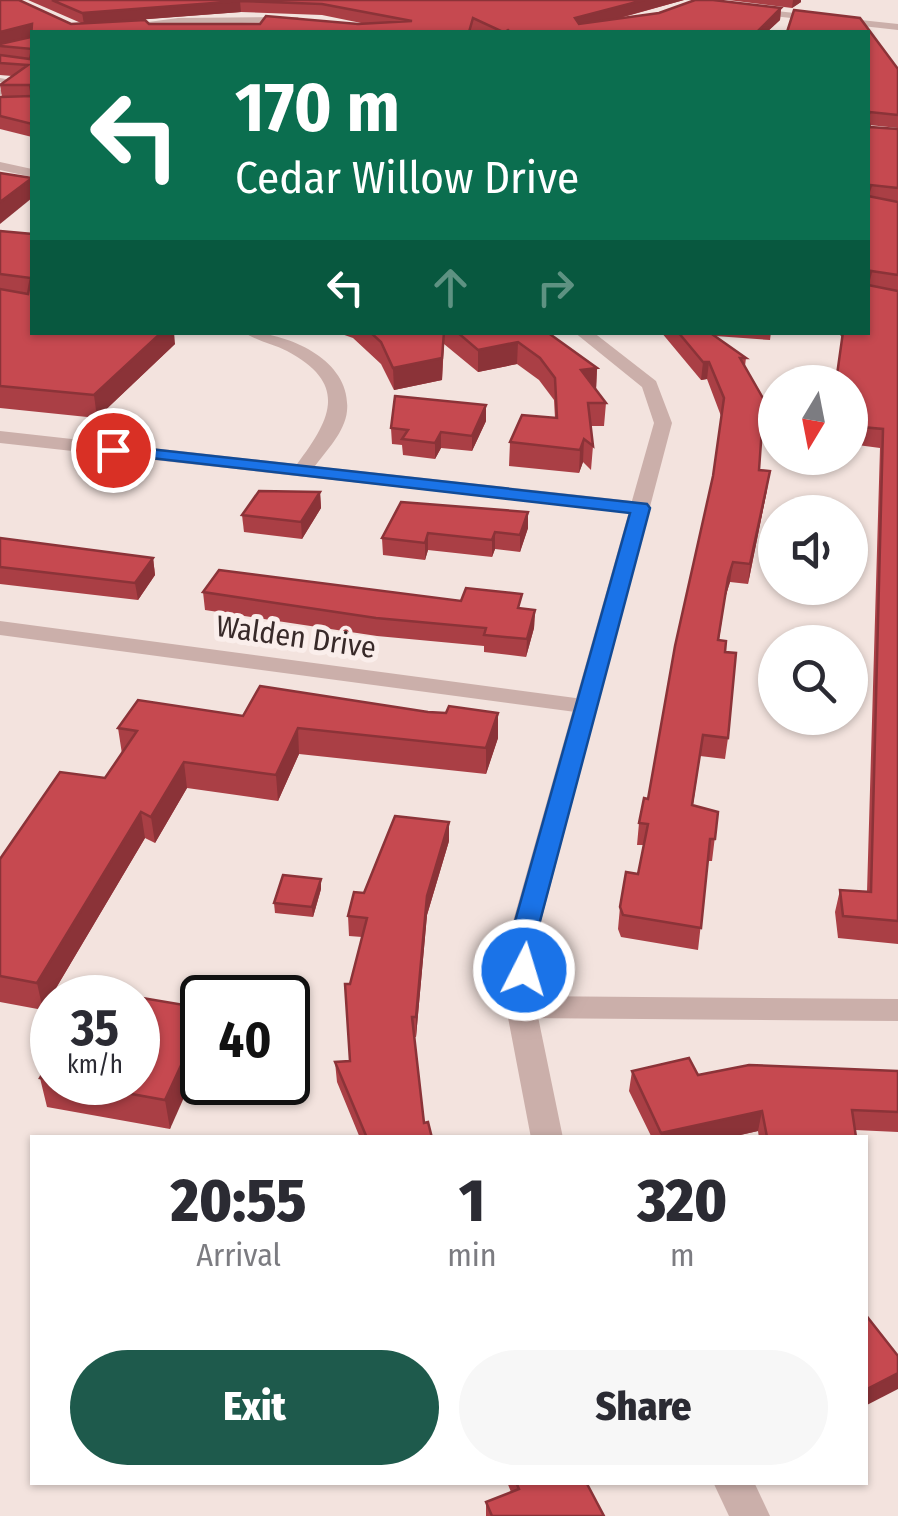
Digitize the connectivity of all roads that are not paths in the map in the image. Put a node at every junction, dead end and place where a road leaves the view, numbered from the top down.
1 (738, 9) edge
2 (305, 23) joint
3 (220, 27) edge
4 (894, 27) edge
5 (77, 30) edge
6 (189, 30) edge
7 (260, 30) edge
8 (291, 30) edge
9 (898, 40) edge
10 (0, 80) edge
11 (18, 82) junction
12 (30, 84) edge
13 (0, 92) edge
14 (0, 166) edge
15 (30, 173) edge
16 (260, 335) edge
17 (586, 335) edge
18 (0, 437) edge
19 (302, 470) junction
20 (640, 508) junction
21 (0, 628) edge
22 (583, 706) junction
23 (521, 1007) junction
24 (898, 1010) edge
25 (546, 1135) edge
26 (735, 1485) edge
27 (750, 1516) edge

1 - 4 street
2 - 3 street
2 - 8 lane
3 - 5 street
3 - 6 lane
3 - 7 lane
4 - 9 street
10 - 11 lane
11 - 12 lane
11 - 13 lane
14 - 15 street
16 - 19 street
17 - 20 street
18 - 19 street
19 - 20 street
20 - 22 street
21 - 22 street, Walden Drive
22 - 23 street
23 - 24 street
23 - 25 street
26 - 27 street

